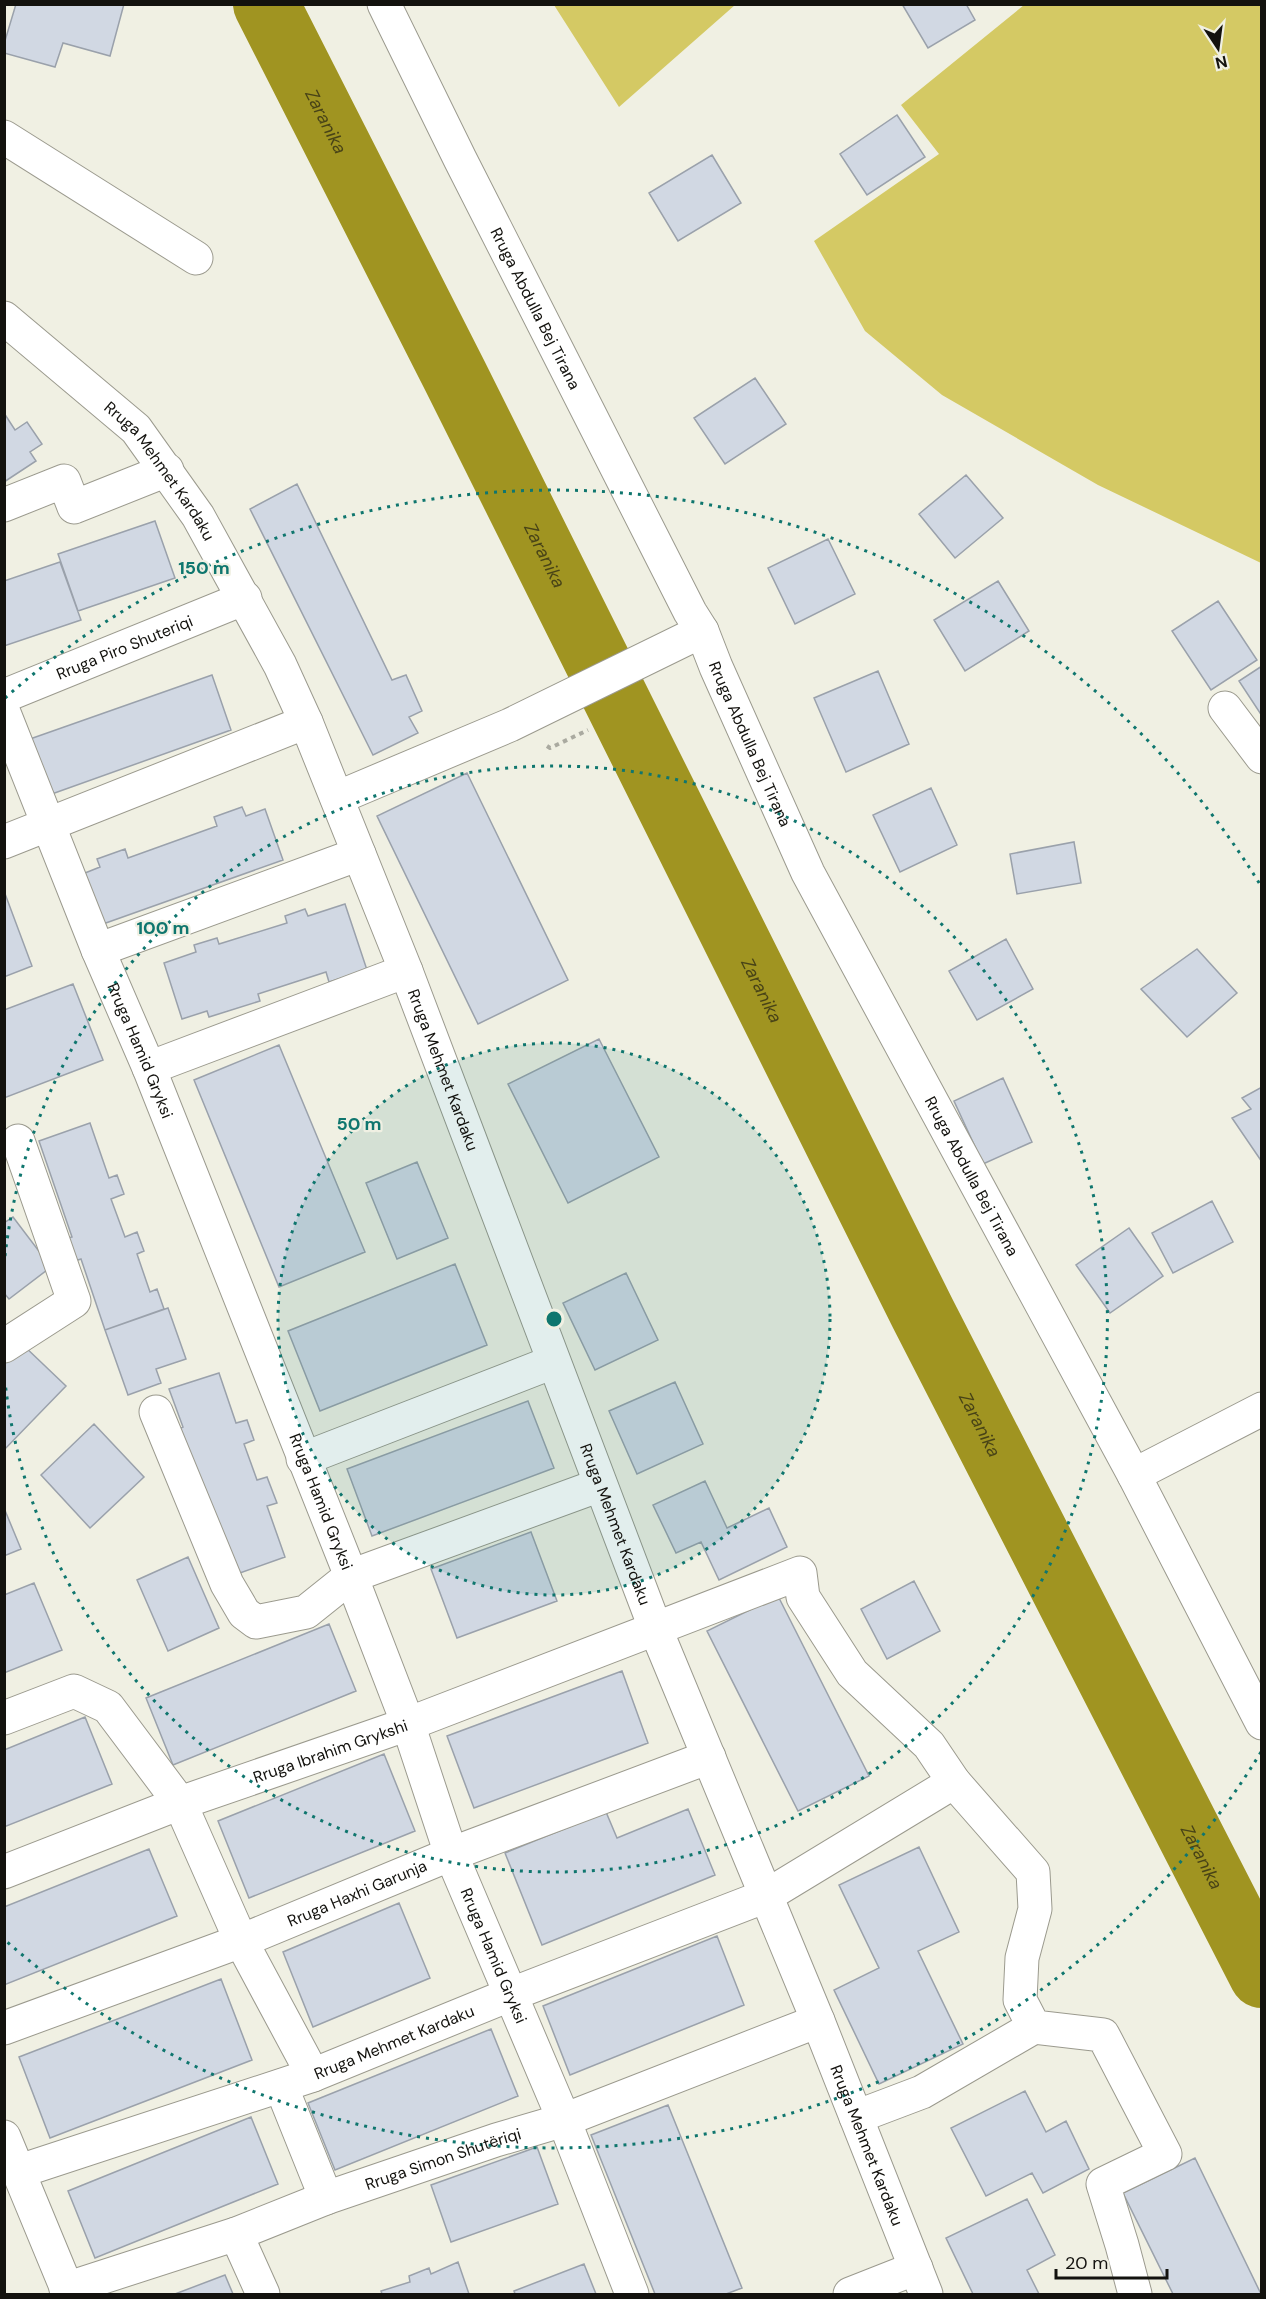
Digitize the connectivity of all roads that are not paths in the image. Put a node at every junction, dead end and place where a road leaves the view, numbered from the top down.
1 (384, 4) edge
2 (4, 137) edge
3 (196, 258) dead end
4 (4, 318) edge
5 (167, 470) junction
6 (4, 505) edge
7 (245, 598) junction
8 (702, 631) junction
9 (4, 696) edge
10 (1225, 708) dead end
11 (4, 713) edge
12 (306, 722) junction
13 (1262, 757) edge
14 (337, 798) junction
15 (49, 825) junction
16 (4, 842) edge
17 (359, 854) junction
18 (98, 950) junction
19 (406, 971) junction
20 (149, 1068) junction
21 (18, 1141) dead end
22 (4, 1346) edge
23 (554, 1362) junction
24 (1262, 1409) edge
25 (156, 1412) dead end
26 (303, 1459) junction
27 (1134, 1475) junction
28 (600, 1485) junction
29 (351, 1576) junction
30 (656, 1630) junction
31 (4, 1718) edge
32 (1262, 1723) edge
33 (408, 1724) junction
34 (709, 1757) junction
35 (954, 1782) junction
36 (180, 1803) junction
37 (451, 1854) junction
38 (4, 1872) edge
39 (766, 1896) junction
40 (241, 1941) junction
41 (509, 1995) junction
42 (818, 2021) junction
43 (1034, 2027) junction
44 (4, 2028) edge
45 (313, 2075) junction
46 (281, 2086) junction
47 (856, 2117) junction
48 (564, 2120) junction
49 (10, 2158) edge
50 (326, 2198) junction
51 (236, 2234) junction
52 (921, 2281) edge
53 (67, 2292) edge
54 (263, 2295) edge
55 (632, 2295) edge
56 (850, 2295) edge
57 (1135, 2295) edge

1 - 8 street, Rruga Abdulla Bej Tirana
2 - 3 street
4 - 5 street, Rruga Mehmet Kardaku
5 - 6 street
5 - 7 street, Rruga Mehmet Kardaku
7 - 9 street, Rruga Piro Shuteriqi
7 - 12 street, Rruga Mehmet Kardaku
8 - 14 street
8 - 27 street, Rruga Abdulla Bej Tirana
10 - 13 street
11 - 15 street, Rruga Hamid Gryksi
12 - 14 street, Rruga Mehmet Kardaku
12 - 15 street
14 - 17 street, Rruga Mehmet Kardaku
15 - 16 street
15 - 18 street, Rruga Hamid Gryksi
17 - 18 street
17 - 19 street, Rruga Mehmet Kardaku
18 - 20 street, Rruga Hamid Gryksi
19 - 20 street
19 - 23 street, Rruga Mehmet Kardaku
20 - 26 street, Rruga Hamid Gryksi
21 - 22 street
23 - 26 street
23 - 28 street, Rruga Mehmet Kardaku
24 - 27 street
25 - 29 street
26 - 29 street, Rruga Hamid Gryksi
27 - 32 street, Rruga Abdulla Bej Tirana
28 - 29 street
28 - 30 street, Rruga Mehmet Kardaku
29 - 33 street, Rruga Hamid Gryksi
30 - 33 street, Rruga Ibrahim Grykshi
30 - 34 street, Rruga Mehmet Kardaku
30 - 35 street, Rruga Ibrahim Grykshi
31 - 36 street
33 - 36 street, Rruga Ibrahim Grykshi
33 - 37 street, Rruga Hamid Gryksi
34 - 37 street, Rruga Haxhi Garunja
34 - 39 street, Rruga Mehmet Kardaku
35 - 39 street, Rruga Mehmet Kardaku
35 - 43 street
36 - 38 street, Rruga Ibrahim Grykshi
36 - 40 street
37 - 40 street, Rruga Haxhi Garunja
37 - 41 street, Rruga Hamid Gryksi
39 - 41 street, Rruga Mehmet Kardaku
39 - 42 street, Rruga Mehmet Kardaku
40 - 44 street, Rruga Haxhi Garunja
40 - 45 street
41 - 45 street, Rruga Mehmet Kardaku
41 - 48 street, Rruga Hamid Gryksi
42 - 47 street, Rruga Mehmet Kardaku
42 - 48 street, Rruga Simon Shutëriqi
43 - 47 street
43 - 57 street
45 - 46 street, Rruga Mehmet Kardaku
46 - 49 street, Rruga Mehmet Kardaku
46 - 50 street
47 - 52 street, Rruga Mehmet Kardaku
48 - 50 street, Rruga Simon Shutëriqi
48 - 55 street, Rruga Hamid Gryksi
49 - 53 street
50 - 51 street, Rruga Simon Shutëriqi
51 - 53 street, Rruga Simon Shutëriqi
51 - 54 street
52 - 56 street

